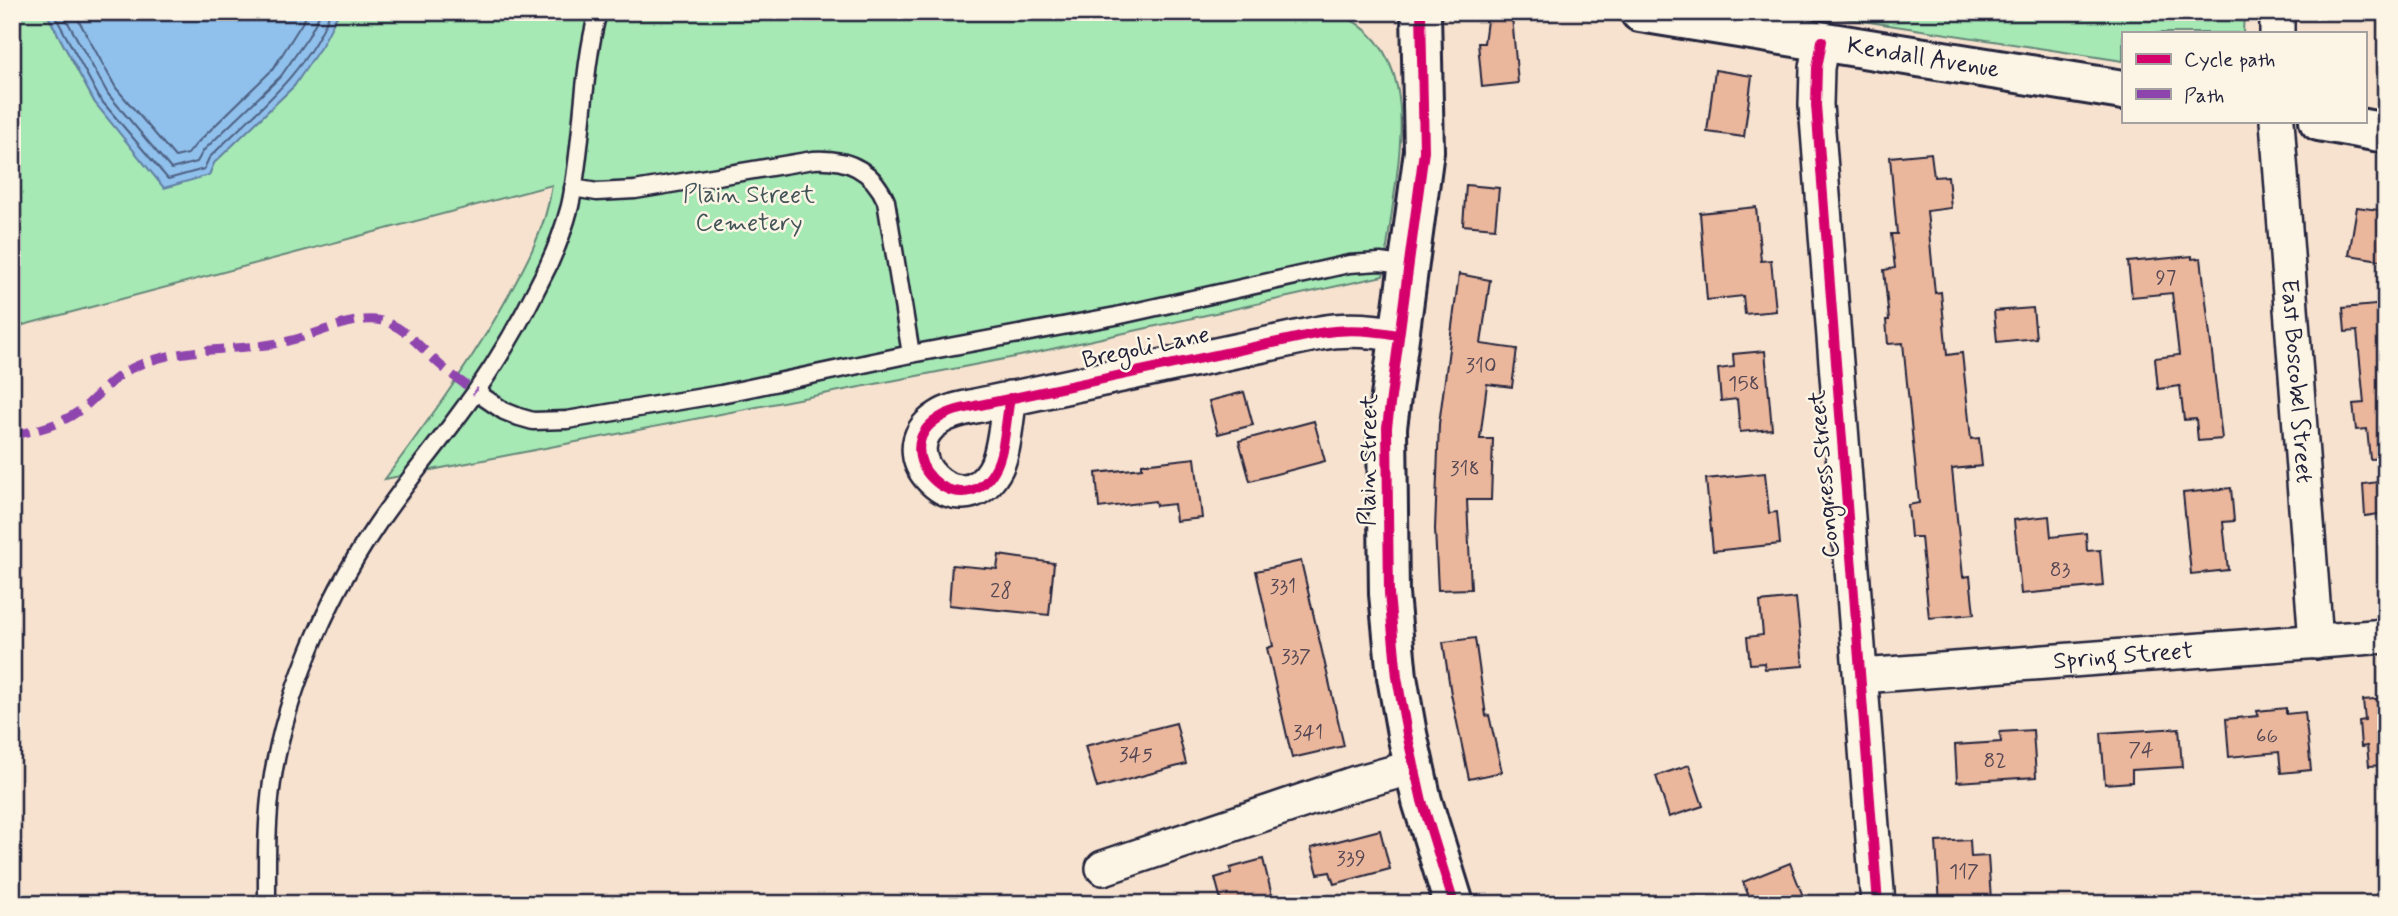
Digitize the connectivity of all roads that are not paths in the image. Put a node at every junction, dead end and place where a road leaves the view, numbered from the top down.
1 (598, 12) edge
2 (1421, 12) edge
3 (1640, 12) edge
4 (2277, 12) edge
5 (2277, 32) edge
6 (1822, 41) junction
7 (2122, 90) edge
8 (2277, 122) edge
9 (2325, 122) edge
10 (2386, 133) edge
11 (573, 188) junction
12 (1409, 266) junction
13 (1398, 335) junction
14 (911, 354) junction
15 (476, 392) junction
16 (1010, 398) junction
17 (2386, 636) edge
18 (2316, 642) junction
19 (1862, 676) junction
20 (1414, 767) junction
21 (1103, 868) dead end
22 (267, 904) edge
23 (1454, 904) edge
24 (1878, 904) edge

1 - 11 lane
2 - 12 street, Plain Street
3 - 6 street, Kendall Avenue
4 - 5 street
6 - 7 street, Kendall Avenue
6 - 19 street, Congress Street
8 - 18 street, East Boscobel Street
9 - 10 street
11 - 14 lane
11 - 15 lane
12 - 13 street, Plain Street
12 - 14 lane
13 - 16 street, Bregoli Lane
13 - 20 street, Plain Street
14 - 15 lane
15 - 22 lane
16 - 16 street, Bregoli Lane
17 - 18 street, Spring Street
18 - 19 street, Spring Street
19 - 24 street, Congress Street
20 - 21 street
20 - 23 street, Plain Street

